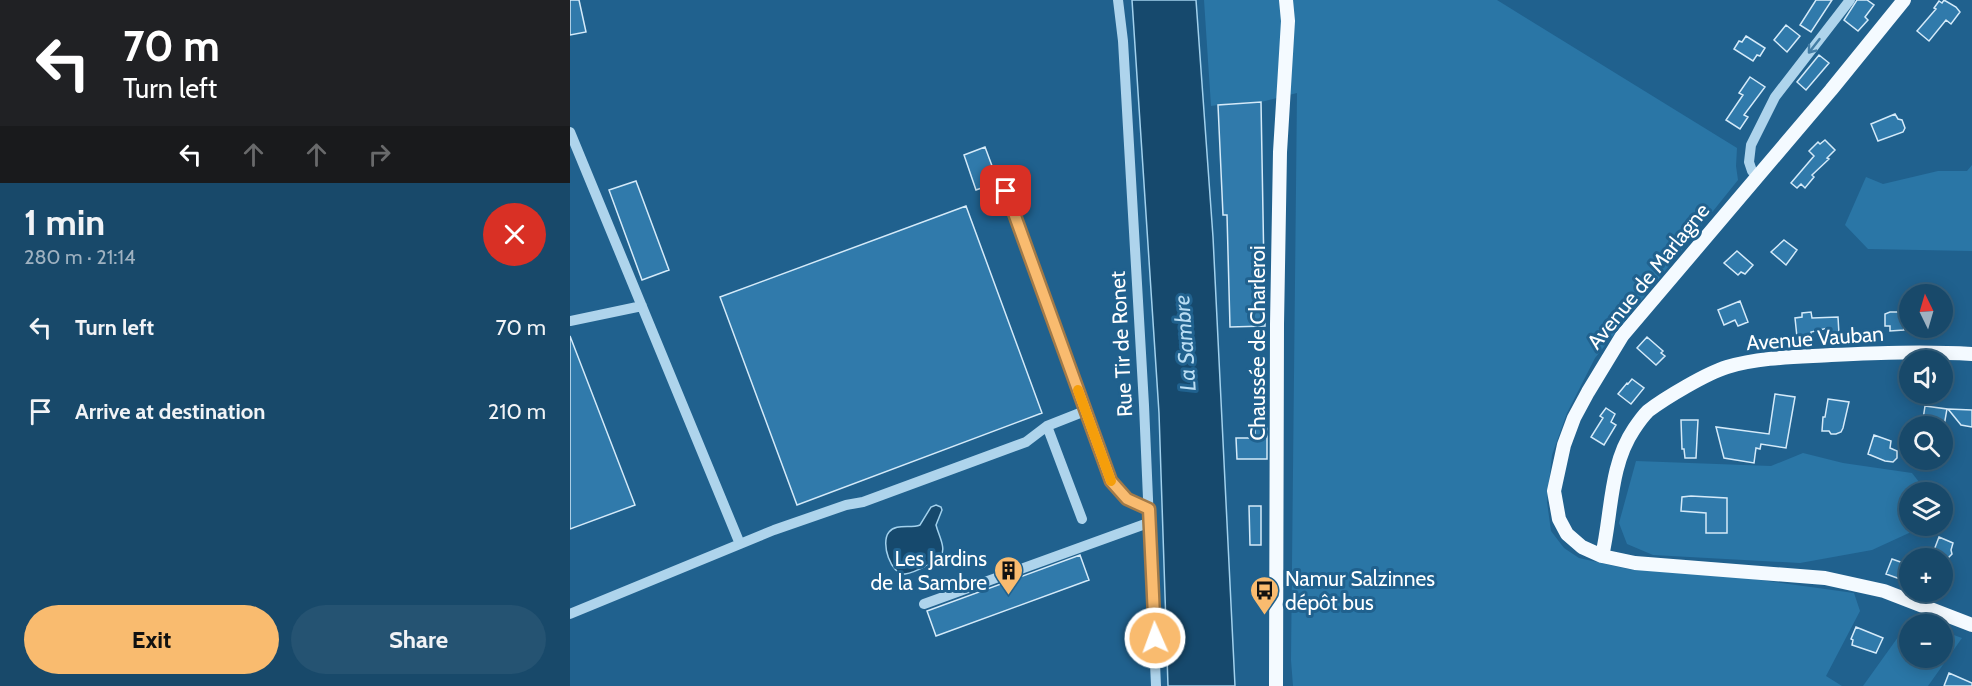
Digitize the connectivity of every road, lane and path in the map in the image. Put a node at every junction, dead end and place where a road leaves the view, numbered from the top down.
1 (1118, 0) edge
2 (1286, 0) edge
3 (1850, 0) edge
4 (1904, 0) edge
5 (570, 132) edge
6 (1757, 176) junction
7 (1006, 191) dead end
8 (642, 306) junction
9 (570, 321) edge
10 (1972, 354) edge
11 (1086, 411) junction
12 (1047, 426) junction
13 (1149, 509) junction
14 (1082, 519) dead end
15 (1148, 523) junction
16 (740, 543) junction
17 (1602, 556) junction
18 (924, 604) dead end
19 (570, 614) edge
20 (1972, 625) edge
21 (1156, 686) edge
22 (1276, 686) edge

1 - 13 street, Rue Tir de Ronet
2 - 22 main road, Chaussée de Charleroi
3 -> 6 street
4 - 6 main road, Avenue de Marlagne
5 - 8 street
6 - 17 main road, Avenue de Marlagne
7 - 11 street
8 - 9 street
8 - 16 street
10 - 17 main road, Avenue Vauban
11 - 12 street
11 - 13 street
12 - 14 street
12 - 16 street
13 - 15 street, Rue Tir de Ronet
15 - 18 street
15 - 21 street, Rue Tir de Ronet
16 - 19 street
17 - 20 main road, Avenue de Marlagne

